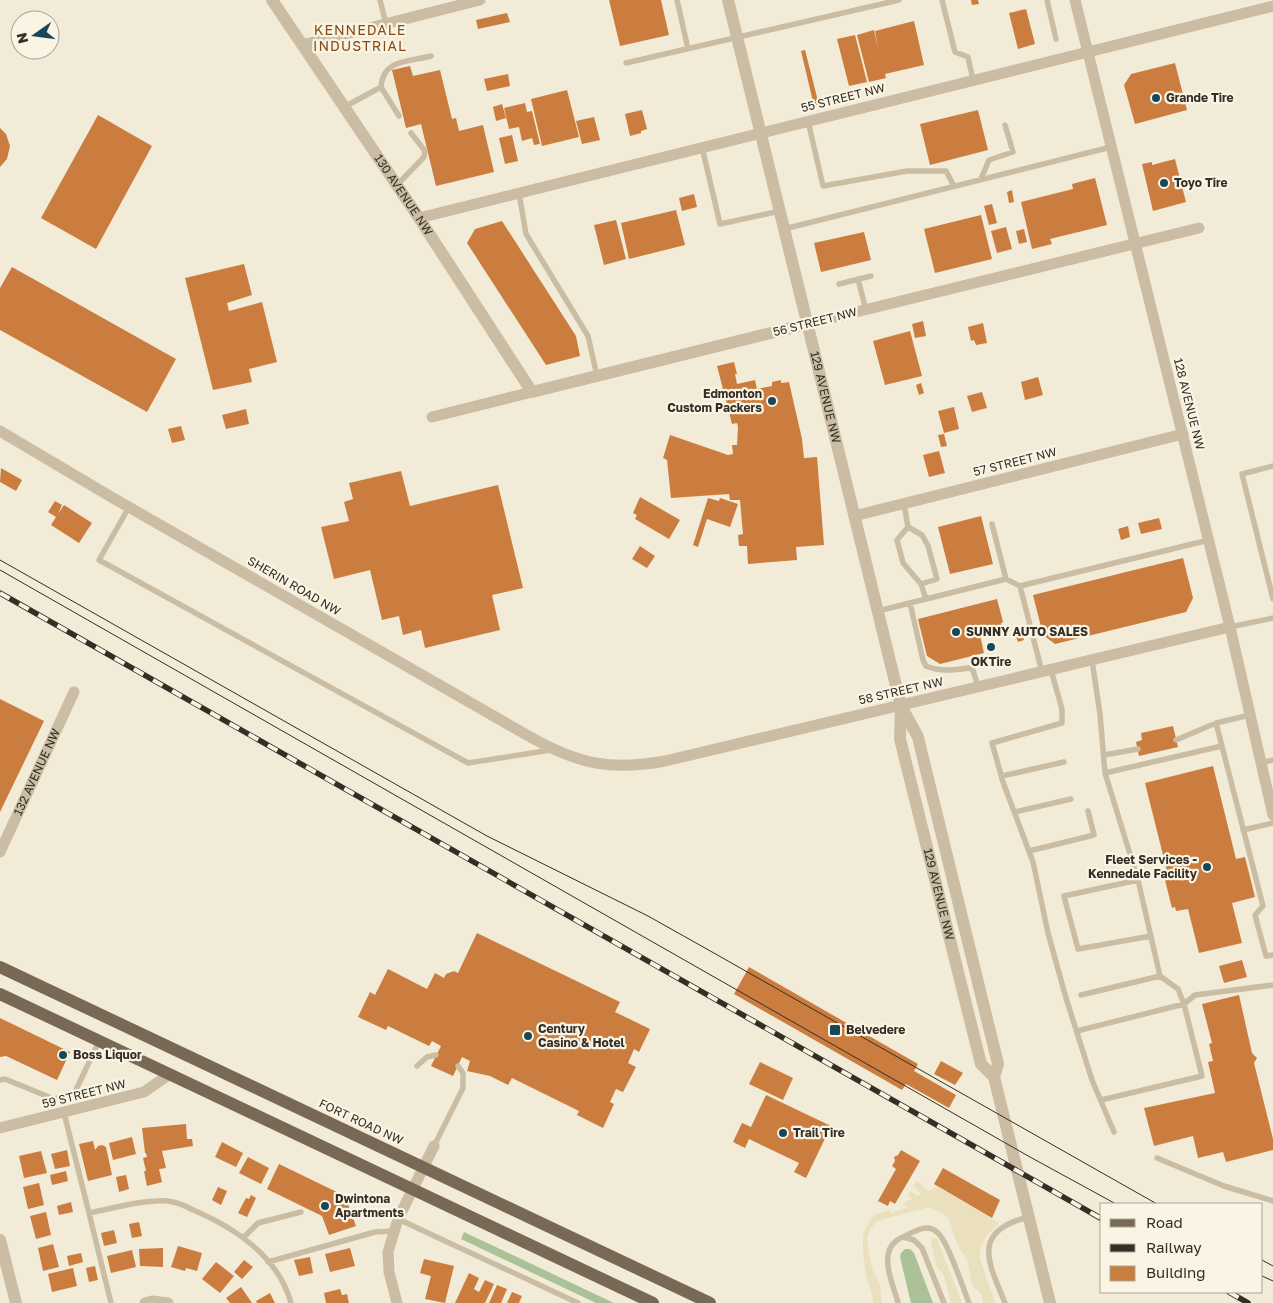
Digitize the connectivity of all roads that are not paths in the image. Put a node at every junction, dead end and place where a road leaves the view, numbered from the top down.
1 (272, 0) edge
2 (380, 0) edge
3 (480, 0) edge
4 (677, 0) edge
5 (728, 0) edge
6 (899, 0) edge
7 (942, 0) edge
8 (1047, 0) edge
9 (1075, 0) edge
10 (1273, 6) edge
11 (386, 24) junction
12 (737, 38) junction
13 (1056, 40) dead end
14 (302, 45) junction
15 (688, 49) junction
16 (1088, 52) junction
17 (431, 56) dead end
18 (626, 63) dead end
19 (973, 80) junction
20 (381, 87) junction
21 (344, 107) junction
22 (399, 116) dead end
23 (808, 121) junction
24 (1005, 125) dead end
25 (760, 132) junction
26 (411, 133) dead end
27 (1111, 146) junction
28 (702, 147) junction
29 (981, 179) junction
30 (397, 185) junction
31 (954, 186) junction
32 (519, 193) junction
33 (780, 211) junction
34 (419, 218) junction
35 (1199, 228) dead end
36 (784, 229) junction
37 (1136, 244) junction
38 (871, 276) dead end
39 (858, 280) junction
40 (839, 284) dead end
41 (866, 310) junction
42 (807, 324) junction
43 (597, 376) junction
44 (532, 392) junction
45 (432, 417) dead end
46 (0, 431) edge
47 (1183, 434) junction
48 (1273, 466) edge
49 (904, 504) junction
50 (129, 507) junction
51 (854, 516) junction
52 (992, 524) dead end
53 (908, 527) junction
54 (1209, 540) junction
55 (1006, 579) junction
56 (921, 584) junction
57 (1020, 586) junction
58 (1273, 598) edge
59 (926, 599) junction
60 (910, 603) junction
61 (878, 611) junction
62 (1273, 618) edge
63 (1230, 627) junction
64 (1092, 660) junction
65 (1046, 671) junction
66 (978, 687) junction
67 (74, 692) dead end
68 (901, 706) junction
69 (1250, 715) junction
70 (1216, 723) junction
71 (1176, 740) dead end
72 (1222, 746) junction
73 (1138, 749) dead end
74 (554, 750) junction
75 (1104, 755) junction
76 (576, 759) joint
77 (1273, 760) edge
78 (1064, 762) dead end
79 (1261, 763) junction
80 (1105, 773) junction
81 (1002, 776) junction
82 (1071, 799) dead end
83 (1088, 811) dead end
84 (1015, 812) junction
85 (1273, 815) edge
86 (1273, 822) edge
87 (1243, 830) junction
88 (1029, 851) junction
89 (0, 852) edge
90 (1138, 880) junction
91 (1151, 936) junction
92 (1273, 955) edge
93 (0, 967) edge
94 (1160, 976) junction
95 (1273, 985) edge
96 (0, 994) edge
97 (1081, 995) dead end
98 (1184, 1004) junction
99 (1077, 1031) junction
100 (99, 1040) junction
101 (436, 1055) dead end
102 (417, 1066) dead end
103 (458, 1066) dead end
104 (170, 1074) junction
105 (994, 1077) junction
106 (0, 1080) edge
107 (1101, 1100) junction
108 (64, 1113) junction
109 (0, 1128) edge
110 (1114, 1132) dead end
111 (434, 1146) joint
112 (1157, 1158) dead end
113 (424, 1167) junction
114 (413, 1189) junction
115 (1273, 1201) edge
116 (301, 1212) dead end
117 (89, 1213) junction
118 (1028, 1218) junction
119 (398, 1219) junction
120 (395, 1231) junction
121 (244, 1237) junction
122 (903, 1237) junction
123 (0, 1240) edge
124 (268, 1262) junction
125 (16, 1303) edge
126 (111, 1303) edge
127 (145, 1303) edge
128 (168, 1303) edge
129 (291, 1303) edge
130 (396, 1303) edge
131 (578, 1303) edge
132 (653, 1303) edge
133 (710, 1303) edge
134 (898, 1303) edge
135 (944, 1303) edge
136 (969, 1303) edge
137 (1005, 1303) edge
138 (1050, 1303) edge

1 - 14 street, 130 AVENUE NW
2 - 11 lane
3 - 11 street
4 - 15 lane
5 - 12 street, 129 AVENUE NW
6 - 12 lane
7 - 19 lane
8 - 13 lane
9 - 16 street, 128 AVENUE NW
10 - 16 street, 55 STREET NW
11 - 14 street
12 - 15 lane
12 - 25 street, 129 AVENUE NW
14 - 21 street, 130 AVENUE NW
15 - 18 lane
16 - 19 street, 55 STREET NW
16 - 27 street, 128 AVENUE NW
17 - 20 lane
19 - 23 street, 55 STREET NW
20 - 21 lane
20 - 22 lane
21 - 30 street, 130 AVENUE NW
23 - 25 street, 55 STREET NW
23 - 31 lane
24 - 29 lane
25 - 28 street, 55 STREET NW
25 - 33 street, 129 AVENUE NW
26 - 30 lane
27 - 29 lane
27 - 37 street, 128 AVENUE NW
28 - 32 street, 55 STREET NW
28 - 33 lane
29 - 31 lane
30 - 34 street, 130 AVENUE NW
31 - 36 lane
32 - 34 street, 55 STREET NW
32 - 43 lane
33 - 36 street, 129 AVENUE NW
34 - 44 street, 130 AVENUE NW
35 - 37 street, 56 STREET NW
36 - 42 street, 129 AVENUE NW
37 - 41 street, 56 STREET NW
37 - 47 street, 128 AVENUE NW
38 - 39 lane
39 - 40 lane
39 - 41 lane
41 - 42 street, 56 STREET NW
42 - 43 street, 56 STREET NW
42 - 51 street, 129 AVENUE NW
43 - 44 street, 56 STREET NW
44 - 45 street, 56 STREET NW
46 - 50 street, SHERIN ROAD NW
47 - 49 street, 57 STREET NW
47 - 54 street, 128 AVENUE NW
48 - 58 lane
49 - 51 street, 57 STREET NW
49 - 53 lane
50 - 74 street, SHERIN ROAD NW
50 - 74 lane
51 - 61 street, 129 AVENUE NW
52 - 55 lane
53 - 56 lane
53 - 56 lane
54 - 57 lane
54 - 63 street, 128 AVENUE NW
55 - 57 lane
55 - 59 lane
56 - 59 lane
57 - 65 lane
59 - 60 lane
60 - 61 lane
60 - 66 lane
61 - 68 street, 129 AVENUE NW
62 - 63 lane
63 - 64 street, 58 STREET NW
63 - 69 street, 128 AVENUE NW
64 - 65 street, 58 STREET NW
64 - 75 lane
65 - 66 street, 58 STREET NW
65 - 81 lane
66 - 68 street, 58 STREET NW
67 - 89 street, 132 AVENUE NW
68 - 76 street, 58 STREET NW
68 - 105 street, 129 AVENUE NW
68 - 105 street, 129 AVENUE NW
69 - 70 lane
69 - 79 street, 128 AVENUE NW
70 - 71 lane
70 - 72 lane
72 - 80 lane
72 - 87 lane
73 - 75 lane
74 - 76 street, SHERIN ROAD NW
75 - 80 lane
77 - 79 lane
78 - 81 lane
79 - 85 street, 128 AVENUE NW
80 - 90 lane
81 - 84 lane
82 - 84 lane
83 - 88 lane
84 - 88 lane
86 - 87 lane
87 - 92 lane
88 - 99 lane
90 - 91 lane
90 - 91 lane
91 - 94 lane
93 - 113 main road, FORT ROAD NW
94 - 97 lane
94 - 98 lane
95 - 98 lane
96 - 100 main road
98 - 99 lane
98 - 107 lane
99 - 107 lane
100 - 104 main road
100 - 106 lane
101 - 102 lane
103 - 111 lane
104 - 108 street, 59 STREET NW
104 - 114 main road
105 - 118 street, 129 AVENUE NW
107 - 110 lane
108 - 109 street, 59 STREET NW
108 - 117 lane
111 - 113 street
112 - 115 lane
113 - 114 street
113 - 133 main road, FORT ROAD NW
114 - 119 street
114 - 132 main road
116 - 121 lane
117 - 121 lane
117 - 126 lane
118 - 137 lane
118 - 138 street, 129 AVENUE NW
119 - 120 street
119 - 131 lane
120 - 124 lane
120 - 130 street
121 - 124 lane
122 - 134 lane
122 - 135 lane
122 - 136 lane
123 - 125 street
124 - 129 lane
127 - 128 street

